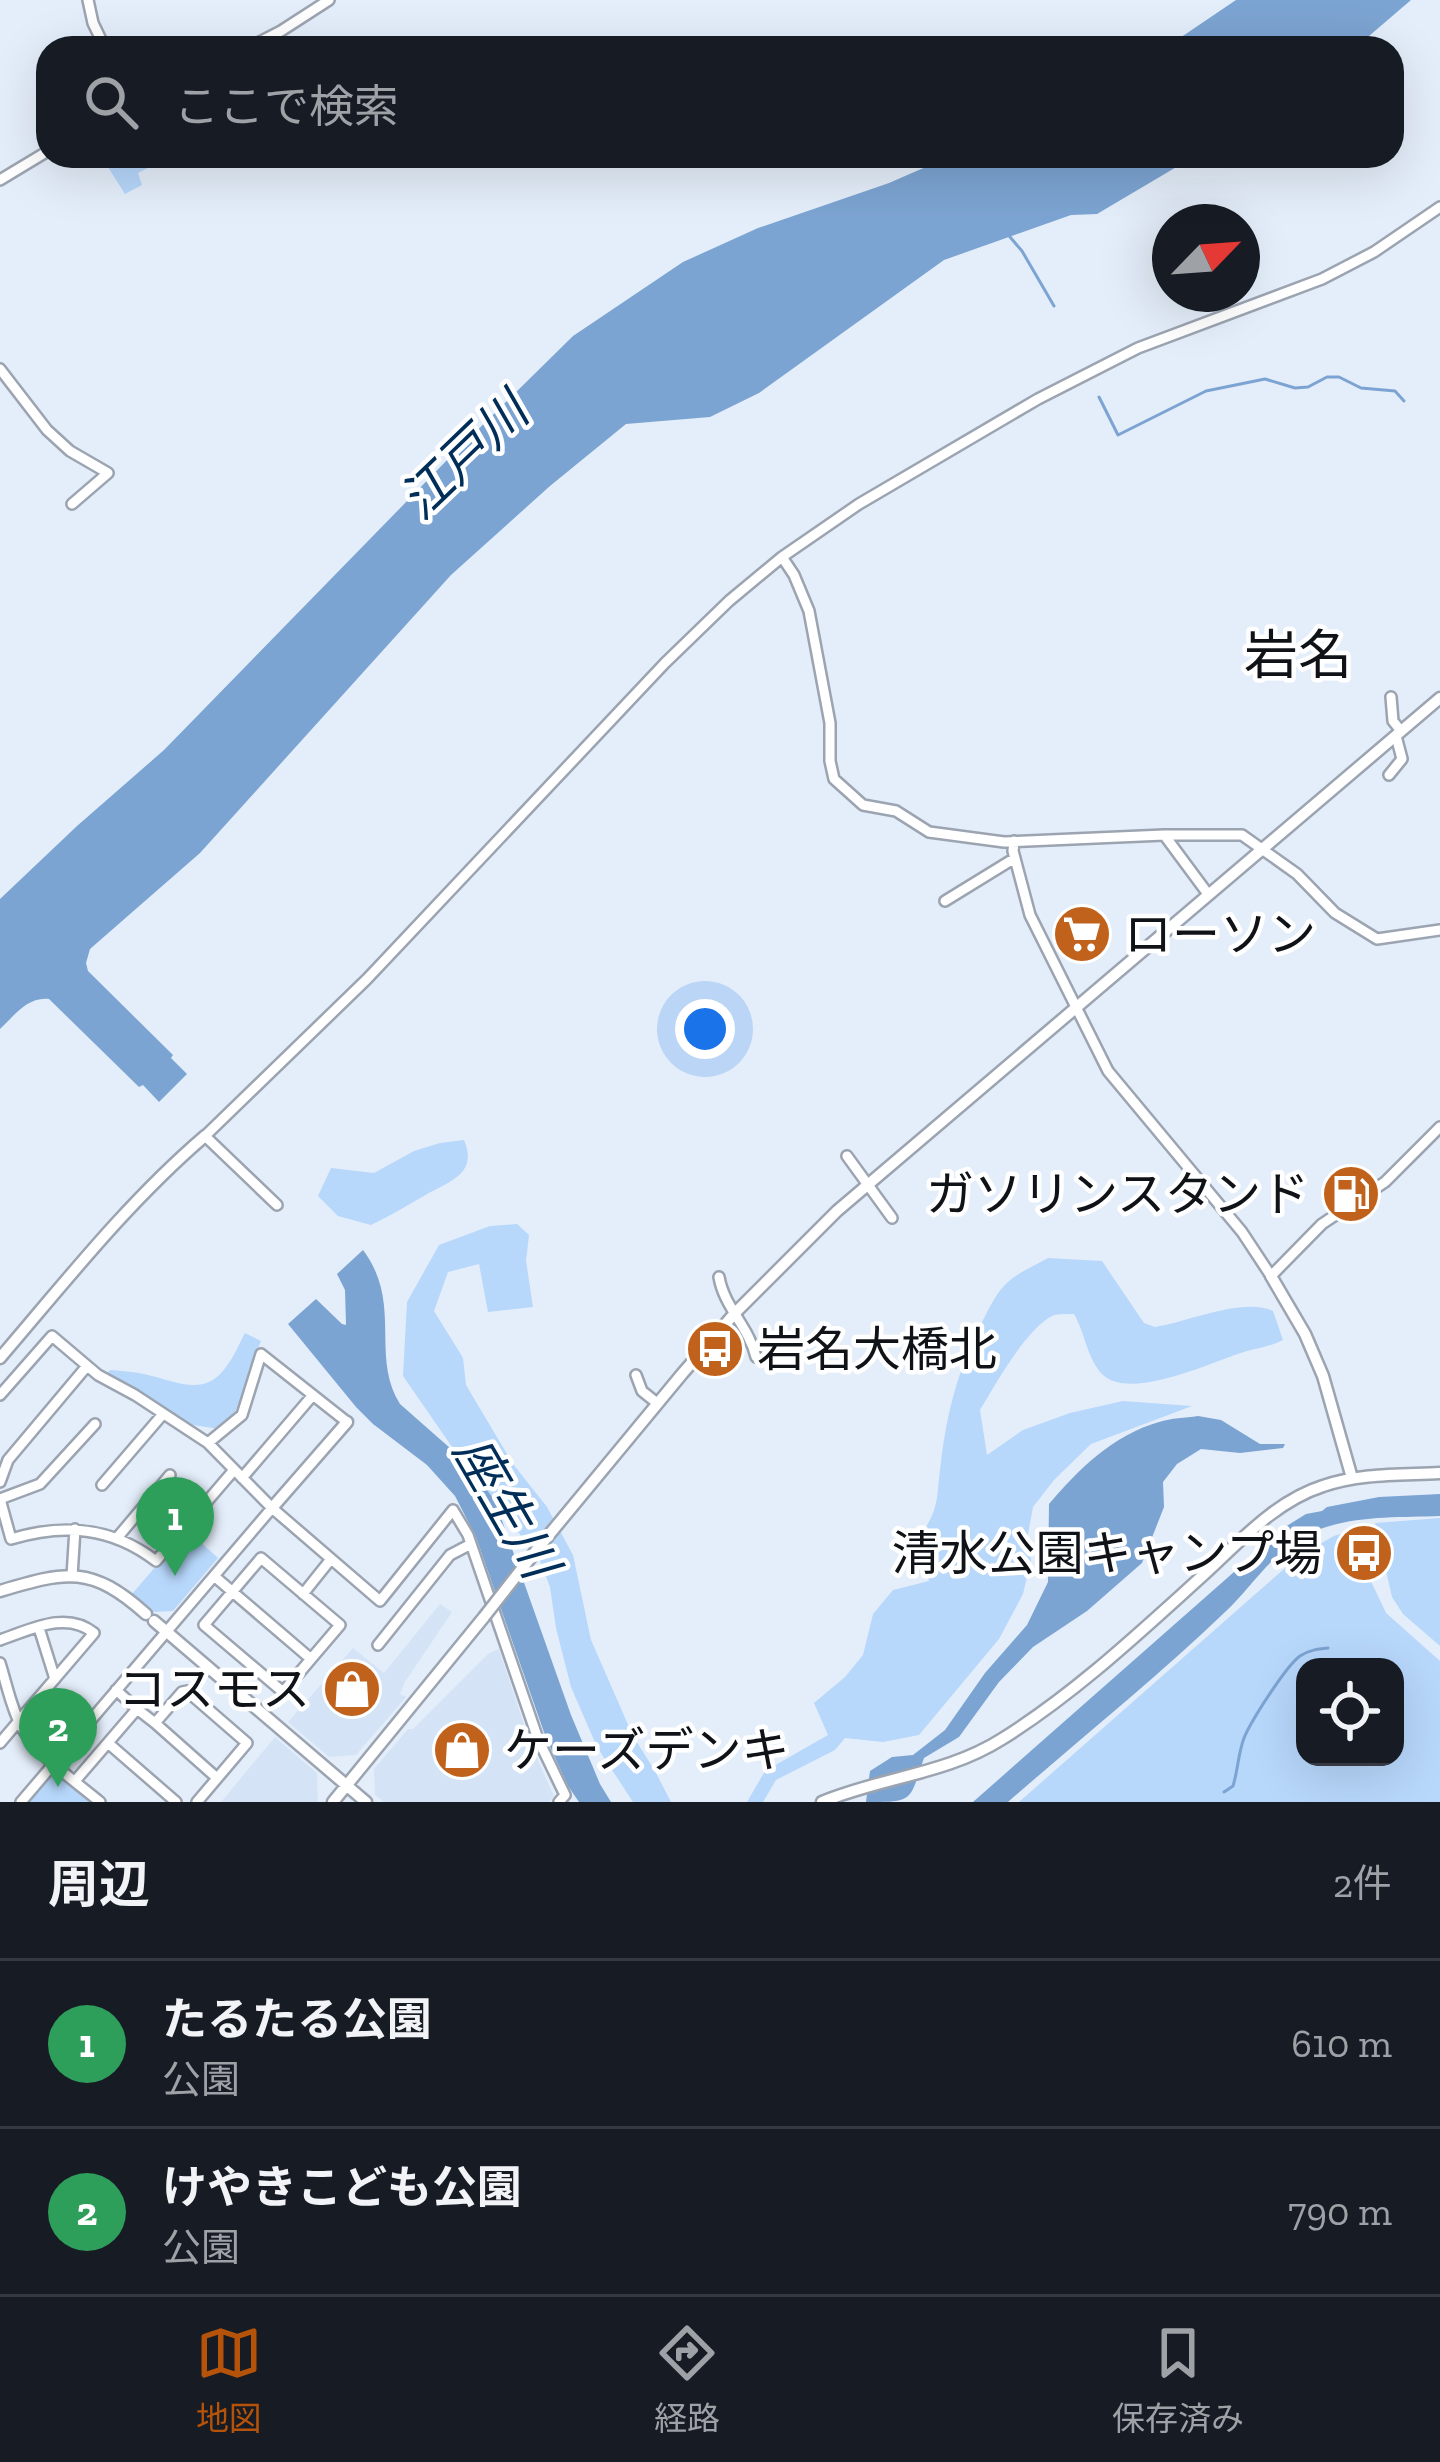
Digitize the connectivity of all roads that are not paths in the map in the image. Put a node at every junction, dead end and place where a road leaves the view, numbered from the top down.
1 (88, 0) edge
2 (328, 0) edge
3 (99, 36) edge
4 (273, 36) edge
5 (36, 159) edge
6 (0, 180) edge
7 (1440, 207) edge
8 (0, 369) edge
9 (72, 504) dead end
10 (782, 557) junction
11 (1391, 697) dead end
12 (1440, 698) edge
13 (1398, 733) junction
14 (1389, 775) dead end
15 (1164, 835) junction
16 (1014, 842) junction
17 (1262, 848) junction
18 (1015, 858) junction
19 (1208, 894) junction
20 (945, 901) dead end
21 (1440, 930) edge
22 (1075, 1008) junction
23 (1440, 1126) edge
24 (205, 1136) junction
25 (848, 1156) dead end
26 (867, 1185) junction
27 (278, 1205) dead end
28 (892, 1218) dead end
29 (1271, 1276) junction
30 (719, 1277) dead end
31 (735, 1313) junction
32 (756, 1357) dead end
33 (0, 1358) edge
34 (87, 1366) junction
35 (636, 1375) dead end
36 (0, 1395) edge
37 (313, 1396) junction
38 (657, 1403) junction
39 (164, 1414) junction
40 (346, 1422) joint
41 (95, 1424) dead end
42 (634, 1432) junction
43 (208, 1443) junction
44 (642, 1444) dead end
45 (1440, 1473) edge
46 (238, 1474) junction
47 (170, 1475) dead end
48 (1352, 1478) junction
49 (0, 1482) edge
50 (102, 1485) dead end
51 (272, 1508) junction
52 (75, 1529) junction
53 (117, 1538) junction
54 (471, 1544) junction
55 (331, 1559) junction
56 (72, 1576) junction
57 (214, 1576) junction
58 (0, 1591) edge
59 (232, 1591) junction
60 (303, 1594) junction
61 (39, 1628) junction
62 (167, 1633) junction
63 (0, 1640) edge
64 (378, 1645) dead end
65 (311, 1659) junction
66 (0, 1663) edge
67 (55, 1679) junction
68 (116, 1690) junction
69 (137, 1709) junction
70 (19, 1721) junction
71 (155, 1723) junction
72 (0, 1743) edge
73 (108, 1744) junction
74 (54, 1763) junction
75 (217, 1778) junction
76 (75, 1781) junction
77 (346, 1785) junction
78 (21, 1802) edge
79 (100, 1802) edge
80 (176, 1802) edge
81 (197, 1802) edge
82 (333, 1802) edge
83 (366, 1802) edge
84 (559, 1802) edge
85 (822, 1802) edge

1 - 3 street
2 - 4 street
5 - 6 street
7 - 10 street
8 - 9 street
10 - 16 street
10 - 24 street
11 - 13 street
12 - 13 street
13 - 14 street
13 - 17 street
15 - 16 street
15 - 17 street
15 - 19 street
16 - 18 street
17 - 19 street
17 - 21 street
18 - 20 street
18 - 22 street
19 - 22 street
22 - 26 street
22 - 29 street
23 - 29 street
24 - 27 street
24 - 33 street
25 - 26 street
26 - 28 street
26 - 31 street
29 - 48 street
30 - 31 street
31 - 32 street
31 - 38 street
34 - 36 street
34 - 39 street
34 - 49 street
35 - 38 street
37 - 40 street
37 - 43 street
37 - 46 street
38 - 42 street
39 - 43 street
39 - 50 street
40 - 51 street
41 - 52 street
42 - 44 street
42 - 77 street, bridge
43 - 46 street
45 - 48 street
46 - 51 street
46 - 53 street
47 - 53 street
48 - 85 street
51 - 55 street
51 - 57 street
52 - 53 street
52 - 56 street
54 - 55 street
54 - 64 street
54 - 84 street
55 - 60 street
56 - 58 street
56 - 62 street
57 - 59 street
57 - 62 street
59 - 60 street
59 - 65 street
59 - 65 street
60 - 65 street
61 - 63 street
61 - 67 street
61 - 67 street
62 - 68 street
62 - 77 street
66 - 70 street
67 - 70 street
68 - 69 street
68 - 74 street
69 - 71 street
69 - 73 street
70 - 72 street
70 - 74 street
71 - 75 street
71 - 75 street
73 - 76 street
73 - 80 street
74 - 76 street
74 - 78 street
75 - 81 street
76 - 79 street
77 - 82 street
77 - 83 street

